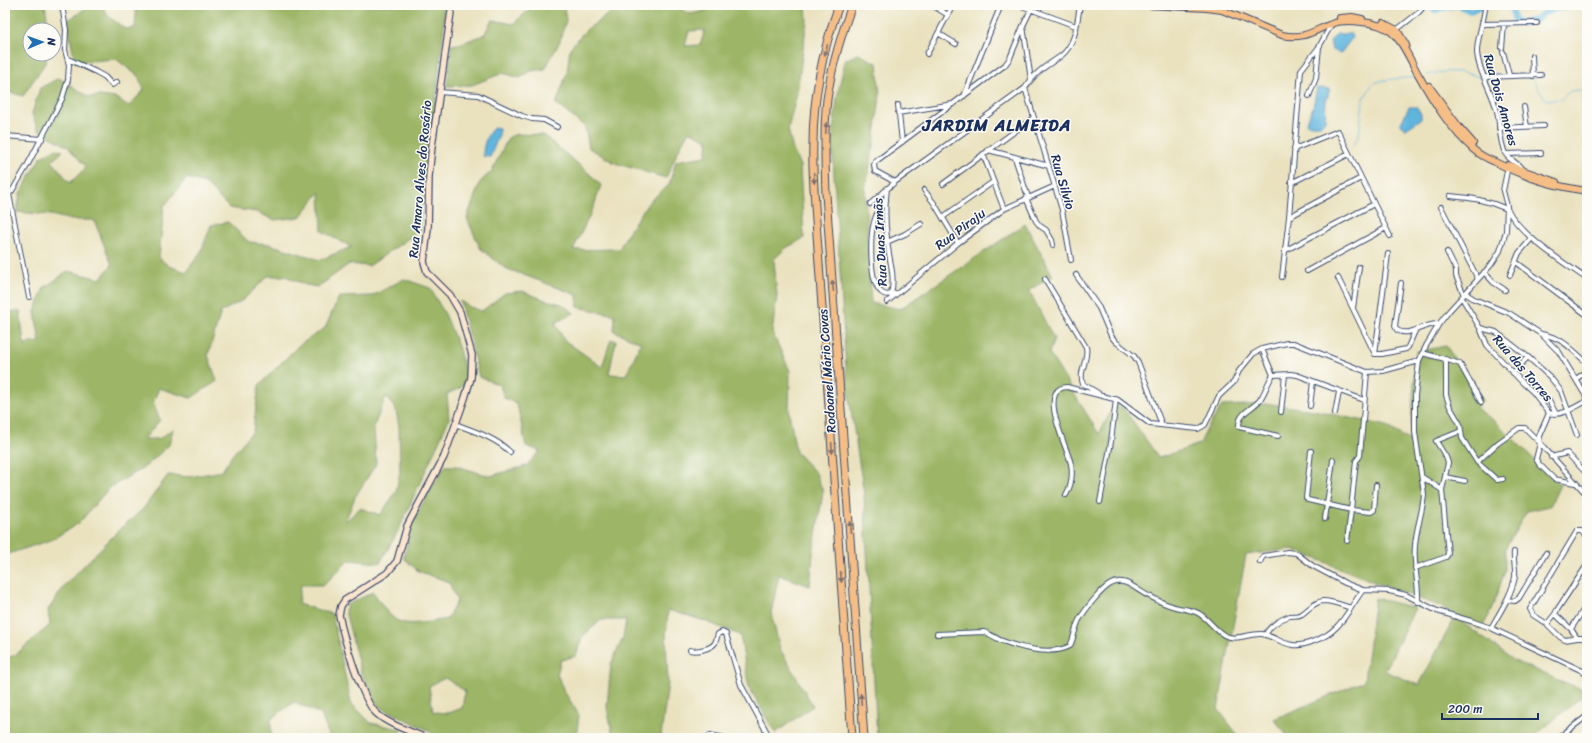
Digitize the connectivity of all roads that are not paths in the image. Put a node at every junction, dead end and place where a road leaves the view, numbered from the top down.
1 (62, 5) edge
2 (452, 5) edge
3 (852, 5) edge
4 (932, 5) edge
5 (954, 5) edge
6 (1001, 5) edge
7 (1019, 5) edge
8 (1033, 5) edge
9 (1080, 5) edge
10 (1146, 5) edge
11 (1215, 5) edge
12 (1425, 5) edge
13 (838, 8) edge
14 (1485, 9) dead end
15 (1031, 10) junction
16 (948, 15) junction
17 (1537, 23) dead end
18 (1483, 24) junction
19 (1504, 24) junction
20 (1331, 25) junction
21 (1023, 26) junction
22 (1076, 26) junction
23 (1395, 31) junction
24 (938, 33) junction
25 (956, 44) dead end
26 (1319, 47) junction
27 (927, 54) dead end
28 (1532, 56) dead end
29 (68, 59) junction
30 (1509, 75) junction
31 (1541, 75) dead end
32 (1533, 76) junction
33 (1485, 77) junction
34 (108, 80) dead end
35 (1031, 80) junction
36 (1025, 88) junction
37 (439, 92) junction
38 (1309, 96) dead end
39 (963, 97) junction
40 (953, 104) junction
41 (898, 105) dead end
42 (1524, 107) dead end
43 (898, 113) junction
44 (1033, 118) junction
45 (1544, 126) dead end
46 (1527, 127) junction
47 (557, 128) dead end
48 (1499, 128) junction
49 (5, 136) edge
50 (42, 139) junction
51 (902, 142) junction
52 (1294, 149) junction
53 (988, 150) junction
54 (1541, 152) dead end
55 (983, 154) junction
56 (1349, 154) junction
57 (1506, 154) junction
58 (1015, 158) junction
59 (1049, 166) junction
60 (1507, 167) junction
61 (1522, 173) junction
62 (1361, 178) junction
63 (895, 182) junction
64 (993, 182) junction
65 (1291, 183) junction
66 (943, 184) dead end
67 (1055, 186) junction
68 (1587, 187) edge
69 (887, 188) junction
70 (924, 190) dead end
71 (1587, 191) edge
72 (9, 194) junction
73 (1450, 196) dead end
74 (5, 198) edge
75 (1027, 198) junction
76 (886, 200) junction
77 (870, 204) dead end
78 (1374, 204) junction
79 (1440, 207) dead end
80 (1507, 208) junction
81 (1004, 210) junction
82 (943, 217) junction
83 (1289, 217) junction
84 (1507, 221) junction
85 (1516, 223) junction
86 (920, 224) dead end
87 (1386, 228) junction
88 (1390, 236) dead end
89 (1532, 238) junction
90 (887, 242) junction
91 (958, 243) junction
92 (1053, 245) dead end
93 (1286, 250) junction
94 (1447, 252) dead end
95 (1388, 254) dead end
96 (1071, 260) dead end
97 (1516, 262) junction
98 (1359, 267) dead end
99 (1307, 271) dead end
100 (1484, 272) junction
101 (1076, 274) dead end
102 (1510, 275) dead end
103 (1282, 277) dead end
104 (1338, 278) dead end
105 (1045, 279) dead end
106 (1587, 279) edge
107 (1478, 280) junction
108 (1400, 283) dead end
109 (1505, 290) dead end
110 (897, 293) junction
111 (891, 294) junction
112 (1464, 295) junction
113 (29, 297) dead end
114 (886, 302) dead end
115 (1353, 309) junction
116 (1587, 315) edge
117 (1439, 324) junction
118 (1480, 328) junction
119 (1415, 330) junction
120 (1541, 334) junction
121 (1262, 349) junction
122 (1422, 353) junction
123 (1375, 354) junction
124 (1528, 357) junction
125 (1445, 359) junction
126 (1419, 361) junction
127 (1587, 363) edge
128 (1367, 372) junction
129 (1513, 373) junction
130 (1586, 374) edge
131 (1273, 375) junction
132 (1285, 375) junction
133 (1576, 379) junction
134 (1313, 382) junction
135 (1339, 392) junction
136 (1100, 395) junction
137 (1116, 399) junction
138 (1364, 400) junction
139 (1549, 400) dead end
140 (1587, 400) edge
141 (1482, 402) dead end
142 (1310, 406) dead end
143 (1568, 410) junction
144 (1281, 412) dead end
145 (1336, 413) dead end
146 (1549, 414) junction
147 (1556, 414) junction
148 (455, 424) junction
149 (1162, 425) junction
150 (1461, 431) junction
151 (1577, 435) dead end
152 (1278, 436) dead end
153 (1540, 443) junction
154 (1311, 451) dead end
155 (510, 452) dead end
156 (1551, 457) junction
157 (1333, 460) dead end
158 (1477, 462) junction
159 (1587, 474) edge
160 (1444, 477) junction
161 (1422, 478) junction
162 (1503, 479) dead end
163 (1465, 482) dead end
164 (1574, 483) junction
165 (1376, 485) dead end
166 (1442, 490) junction
167 (1066, 495) dead end
168 (1587, 495) edge
169 (1100, 502) dead end
170 (1328, 504) junction
171 (1351, 510) junction
172 (1325, 520) dead end
173 (1587, 536) edge
174 (1347, 541) dead end
175 (1514, 552) dead end
176 (1546, 553) dead end
177 (1260, 562) dead end
178 (1587, 565) edge
179 (1415, 568) junction
180 (1363, 590) junction
181 (1507, 600) junction
182 (1418, 602) junction
183 (1587, 604) edge
184 (1351, 608) junction
185 (1555, 614) junction
186 (1548, 624) junction
187 (1491, 628) junction
188 (1571, 629) junction
189 (937, 634) dead end
190 (1266, 635) junction
191 (1577, 638) junction
192 (1587, 638) edge
193 (690, 650) dead end
194 (1587, 673) edge
195 (1587, 716) edge
196 (426, 738) edge
197 (707, 738) edge
198 (725, 738) edge
199 (770, 738) edge
200 (852, 738) edge
201 (864, 738) edge
202 (1559, 738) edge

1 - 29 street
2 - 37 street, Rua Amaro Alves do Rosário
201 -> 3 highway, Rodoanel Mário Covas
4 - 16 street
5 - 16 street
6 - 39 street
7 - 15 street
8 - 15 street
9 - 22 street
10 - 20 main road
11 - 23 main road
12 - 23 street
13 -> 200 highway, Rodoanel Mário Covas
14 - 18 street, Rua Dois Amores
15 - 21 street
15 - 22 street
16 - 24 street
17 - 19 street
18 - 19 street
18 - 33 street, Rua Dois Amores
19 - 30 street
20 - 23 main road
20 - 26 street
21 - 35 street
21 - 39 street
22 - 35 street
23 - 60 main road
24 - 25 street
24 - 27 street
26 - 38 street
26 - 52 street
28 - 32 street
29 - 34 street
29 - 50 street
30 - 32 street
30 - 33 street
31 - 32 street
33 - 48 street, Rua Dois Amores
35 - 36 street
36 - 44 street, Rua Silvio
36 - 63 street
37 - 47 street
37 - 148 street, Rua Amaro Alves do Rosário
39 - 40 street
40 - 43 street
40 - 51 street
41 - 43 street
42 - 46 street
43 - 51 street
44 - 53 street
44 - 59 street, Rua Silvio
45 - 46 street
46 - 48 street
48 - 57 street, Rua Dois Amores
49 - 50 street
50 - 72 street
51 - 63 street
52 - 56 street
52 - 65 street
53 - 55 street
53 - 58 street
54 - 57 street
55 - 64 street
55 - 66 street
56 - 62 street
56 - 65 street
57 - 61 street, Rua Dois Amores
58 - 59 street
58 - 75 street
59 - 67 street, Rua Silvio
60 - 61 main road
60 - 80 street
61 - 68 main road
61 - 71 main road
62 - 78 street
62 - 83 street
63 - 69 street
64 - 81 street
64 - 82 street
65 - 83 street
67 - 75 street, Rua Piraju
67 - 96 street, Rua Silvio
69 - 76 street, Rua Duas Irmãs
69 - 77 street
70 - 82 street
72 - 74 street
72 - 113 street
73 - 80 street
75 - 81 street, Rua Piraju
75 - 92 street
76 - 90 street, Rua Duas Irmãs
76 - 111 street
78 - 87 street
78 - 93 street
79 - 107 street
80 - 84 street
80 - 85 street
81 - 91 street, Rua Piraju
82 - 91 street
83 - 93 street
84 - 85 street
84 - 100 street
85 - 89 street
86 - 90 street
87 - 88 street
87 - 99 street
89 - 97 street
89 - 106 street
90 - 111 street, Rua Duas Irmãs
91 - 110 street, Rua Piraju
93 - 103 street
94 - 112 street, Rua das Torres
95 - 123 street
97 - 102 street
97 - 116 street
98 - 115 street
100 - 107 street
100 - 109 street
101 - 149 street
104 - 115 street
105 - 136 street
107 - 112 street
108 - 119 street
110 - 111 street
110 - 114 street, Rua Piraju
112 - 117 street
112 - 118 street, Rua das Torres
112 - 120 street
115 - 123 street
117 - 119 street
117 - 122 street
118 - 124 street
118 - 129 street, Rua das Torres
119 - 123 street
120 - 127 street
120 - 133 street
121 - 128 street
121 - 131 street
121 - 149 street
122 - 125 street
122 - 126 street
124 - 129 street
124 - 143 street
125 - 141 street
125 - 150 street
126 - 128 street
126 - 161 street
128 - 138 street
129 - 146 street, Rua das Torres
130 - 133 street
131 - 132 street
131 - 152 street
132 - 134 street
132 - 144 street
133 - 140 street
134 - 135 street
134 - 142 street
135 - 138 street
135 - 145 street
136 - 137 street
136 - 167 street
137 - 149 street
137 - 169 street
138 - 171 street
139 - 147 street
140 - 143 street, Rua das Torres
143 - 147 street, Rua das Torres
143 - 151 street
146 - 147 street, Rua das Torres
146 - 153 street
148 - 155 street
148 - 196 street, Rua Amaro Alves do Rosário
150 - 158 street
150 - 160 street
153 - 156 street
153 - 158 street
153 - 164 street
154 - 170 street
156 - 159 street
156 - 164 street
157 - 170 street
158 - 162 street
160 - 163 street
160 - 166 street
161 - 166 street
161 - 179 street
164 - 168 street
165 - 171 street
166 - 179 street
170 - 171 street
170 - 172 street
171 - 174 street
173 - 186 street
175 - 181 street
176 - 181 street
177 - 180 street
178 - 185 street
179 - 182 street
180 - 182 street
180 - 184 street
181 - 187 street
182 - 187 street
183 - 188 street
184 - 190 street
184 - 190 street
185 - 186 street
185 - 188 street
186 - 191 street
187 - 194 street
188 - 191 street
189 - 190 street
191 - 192 street
193 - 199 street
195 - 202 street
197 - 198 street

